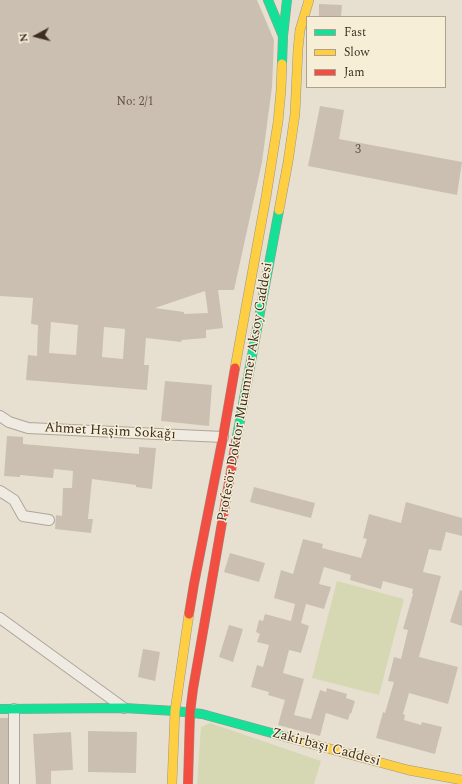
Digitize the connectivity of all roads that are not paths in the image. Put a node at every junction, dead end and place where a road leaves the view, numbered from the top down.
1 (268, 0) edge
2 (287, 0) edge
3 (309, 0) edge
4 (283, 36) junction
5 (0, 416) edge
6 (223, 437) junction
7 (0, 491) edge
8 (50, 520) dead end
9 (0, 618) edge
10 (0, 708) edge
11 (124, 708) junction
12 (14, 709) junction
13 (175, 711) junction
14 (190, 713) junction
15 (462, 780) edge
16 (14, 784) edge
17 (172, 784) edge
18 (188, 784) edge

1 - 4 main road
2 - 4 main road, Profesör Doktor Muammer Aksoy Caddesi
3 - 14 main road, Profesör Doktor Muammer Aksoy Caddesi
4 - 6 main road, Profesör Doktor Muammer Aksoy Caddesi
5 - 6 street, Ahmet Haşim Sokağı
6 - 13 main road, Profesör Doktor Muammer Aksoy Caddesi
7 - 8 street
9 - 11 street
10 - 12 main road, Zakirbaşı Caddesi
11 - 12 main road, Zakirbaşı Caddesi
11 - 13 main road, Zakirbaşı Caddesi
12 - 16 street
13 - 14 main road, Zakirbaşı Caddesi
13 - 17 main road, Profesör Doktor Muammer Aksoy Caddesi
14 - 15 main road, Zakirbaşı Caddesi
14 - 18 main road, Profesör Doktor Muammer Aksoy Caddesi

